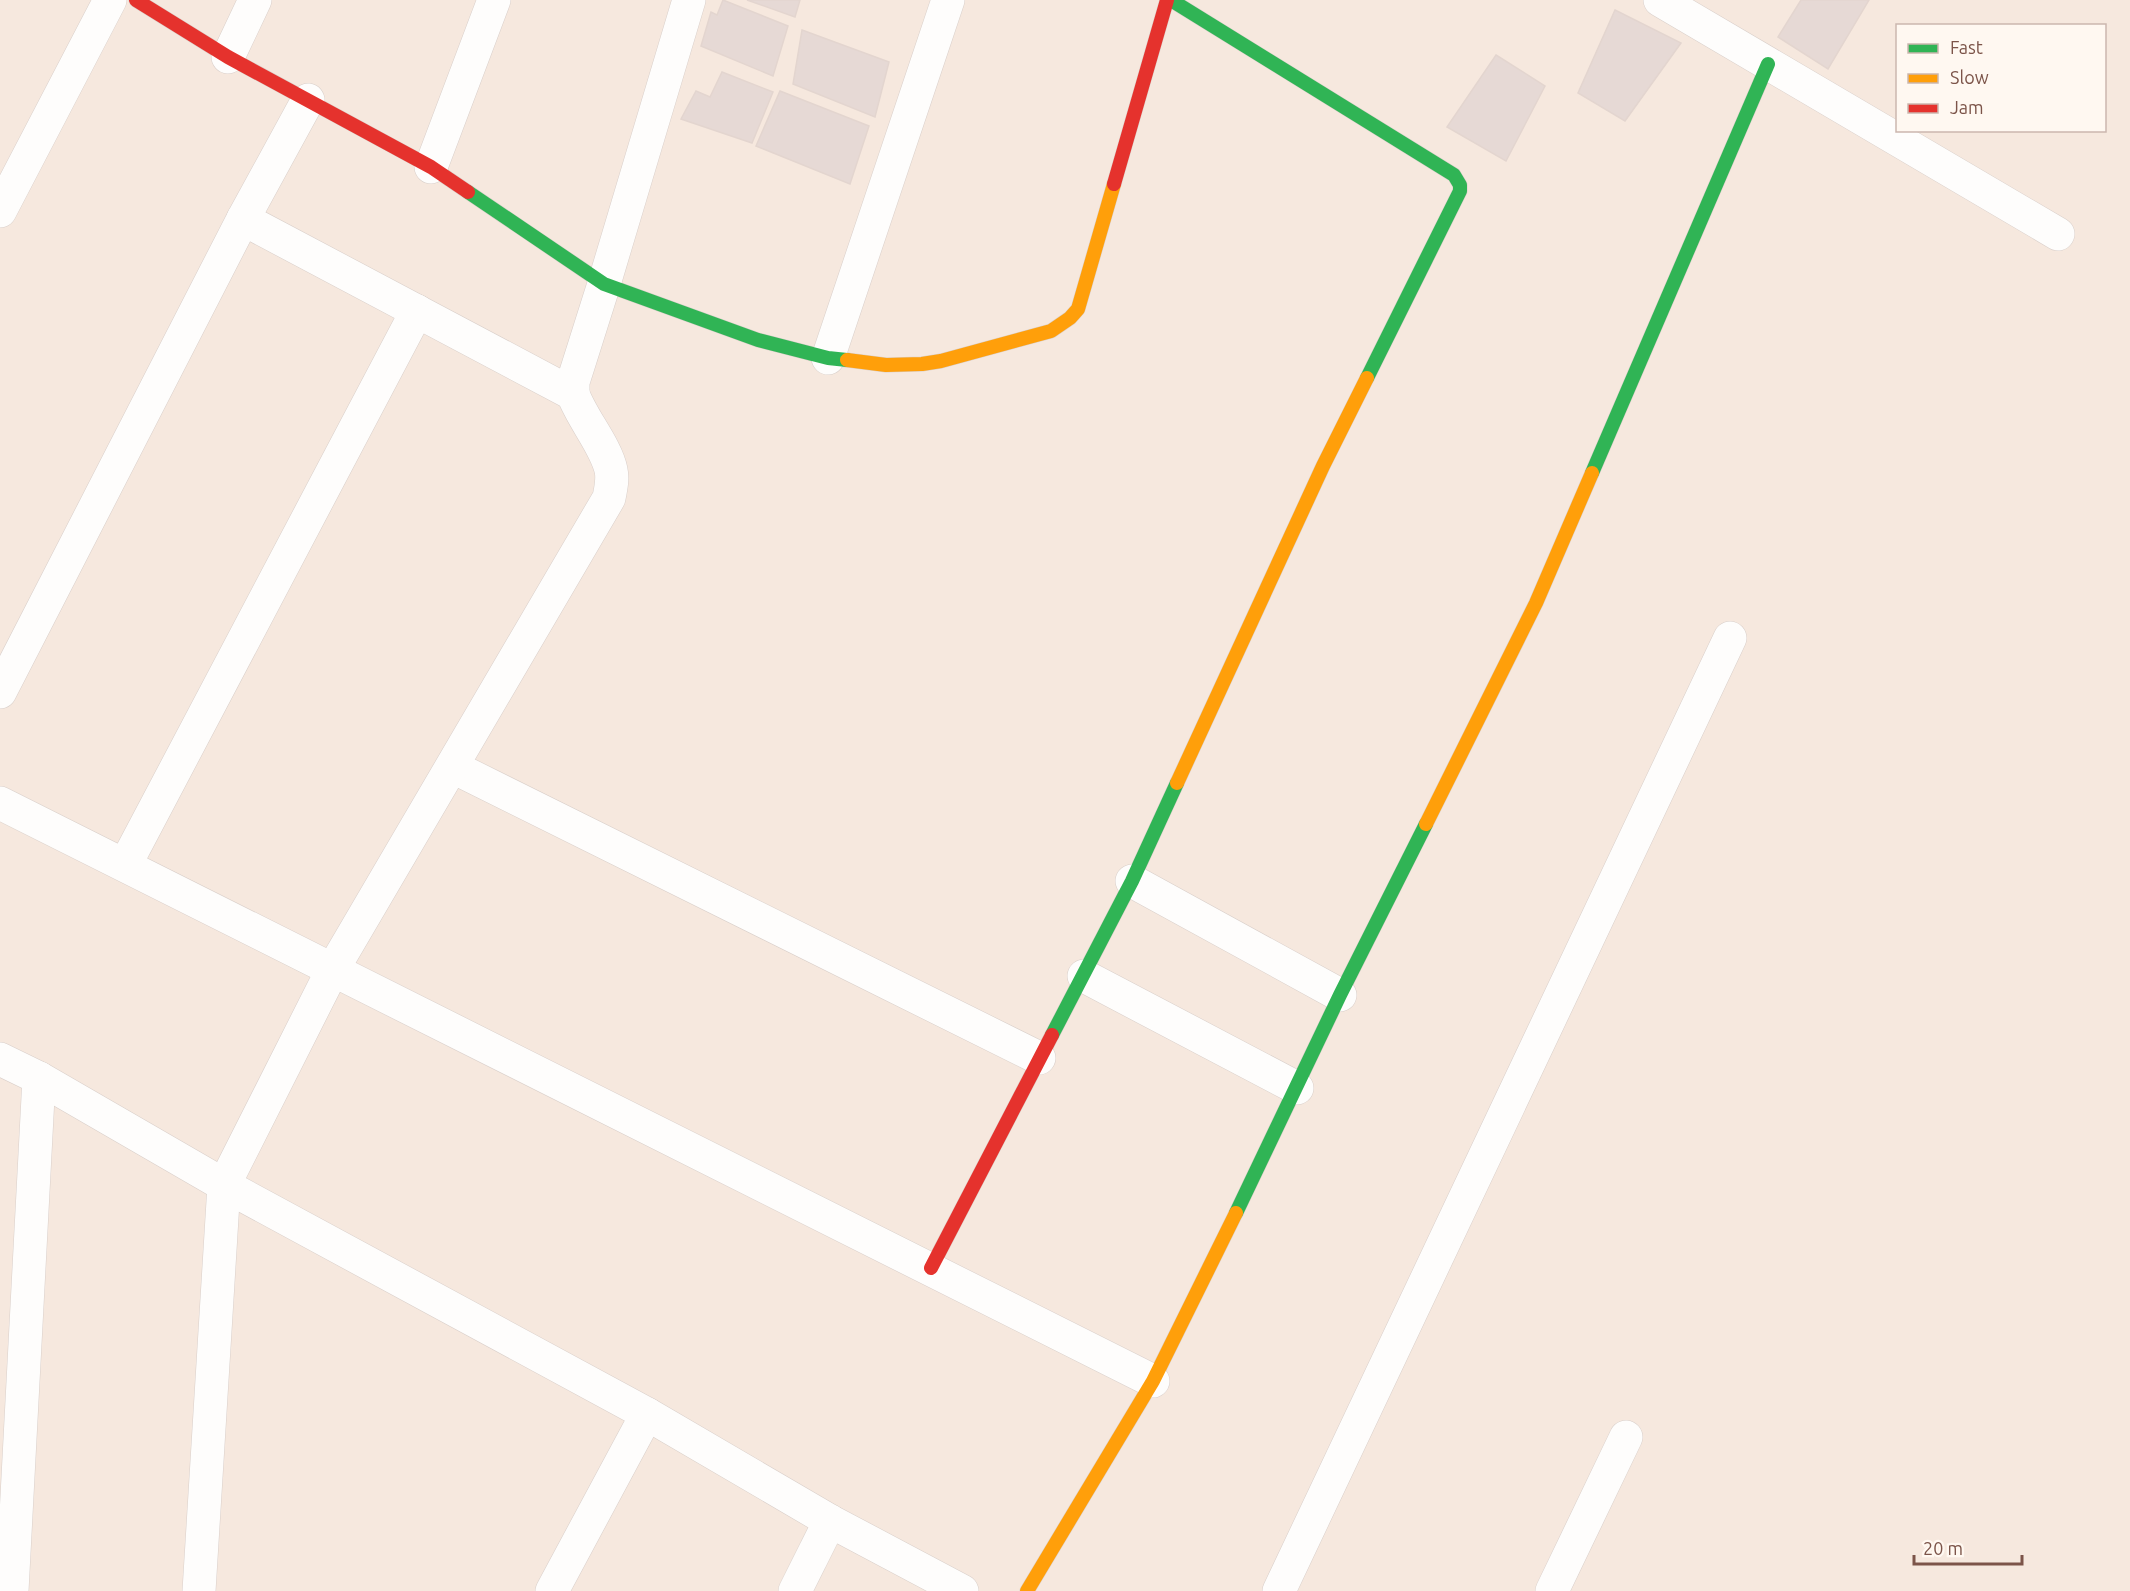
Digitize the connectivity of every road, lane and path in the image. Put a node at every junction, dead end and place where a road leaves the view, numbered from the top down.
1 (110, 0) edge
2 (135, 0) edge
3 (255, 0) edge
4 (494, 0) edge
5 (689, 0) edge
6 (948, 0) edge
7 (1169, 0) edge
8 (1660, 0) edge
9 (228, 57) junction
10 (1768, 64) junction
11 (308, 100) junction
12 (431, 167) junction
13 (0, 212) edge
14 (243, 219) junction
15 (2058, 234) dead end
16 (604, 284) junction
17 (417, 311) junction
18 (828, 358) junction
19 (573, 394) junction
20 (1730, 638) dead end
21 (0, 692) edge
22 (453, 767) junction
23 (0, 803) edge
24 (125, 865) junction
25 (1132, 881) junction
26 (333, 969) junction
27 (1084, 976) junction
28 (1340, 995) junction
29 (1038, 1058) junction
30 (0, 1059) edge
31 (39, 1078) junction
32 (1297, 1088) junction
33 (225, 1185) junction
34 (931, 1268) junction
35 (1153, 1381) junction
36 (647, 1414) junction
37 (1626, 1437) dead end
38 (830, 1521) junction
39 (12, 1591) edge
40 (199, 1591) edge
41 (552, 1591) edge
42 (795, 1591) edge
43 (962, 1591) edge
44 (1027, 1591) edge
45 (1279, 1591) edge
46 (1552, 1591) edge

1 - 13 street
2 - 9 street
3 - 9 street
4 - 12 street
5 - 16 street
6 - 18 street
7 - 18 street
7 - 25 street
8 - 10 street
9 - 11 street
10 - 15 street
10 - 28 street
11 - 12 street
11 - 14 street
12 - 16 street
14 - 17 street
14 - 21 street
16 - 18 street
16 - 19 street
17 - 19 street
17 - 24 street
19 - 22 street
20 - 45 street
22 - 26 street
22 - 29 street
23 - 24 street
24 - 26 street
25 - 27 street
25 - 28 street
26 - 33 street
26 - 34 street
27 - 29 street
27 - 32 street
28 - 32 street
29 - 34 street
30 - 31 street
31 - 33 street
31 - 39 street
32 - 35 street
33 - 36 street
33 - 40 street
34 - 35 street
35 - 44 street
36 - 38 street
36 - 41 street
37 - 46 street
38 - 42 street
38 - 43 street

